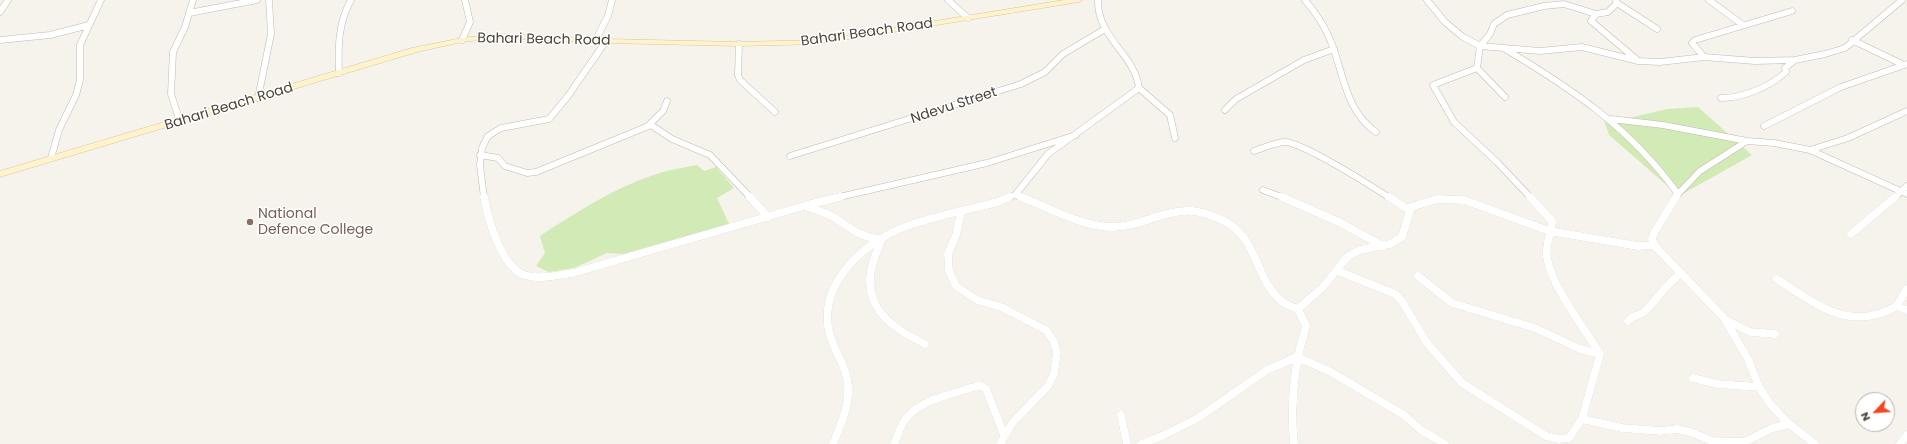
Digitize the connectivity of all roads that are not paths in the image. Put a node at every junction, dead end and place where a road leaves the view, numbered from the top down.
1 (8, 0) edge
2 (101, 0) edge
3 (193, 0) edge
4 (257, 0) edge
5 (269, 0) edge
6 (351, 0) edge
7 (465, 0) edge
8 (612, 0) edge
9 (948, 0) edge
10 (1079, 0) edge
11 (1098, 0) edge
12 (1304, 0) edge
13 (1428, 0) edge
14 (1709, 0) edge
15 (1902, 0) edge
16 (1616, 2) edge
17 (1792, 11) dead end
18 (0, 12) edge
19 (189, 13) junction
20 (1596, 14) junction
21 (968, 18) junction
22 (89, 25) junction
23 (1742, 25) junction
24 (1105, 29) junction
25 (1657, 29) dead end
26 (0, 40) edge
27 (462, 40) junction
28 (1852, 40) junction
29 (595, 41) junction
30 (606, 41) junction
31 (739, 44) junction
32 (1480, 46) junction
33 (1505, 48) junction
34 (1334, 49) junction
35 (1704, 57) junction
36 (1795, 60) junction
37 (1638, 61) junction
38 (1905, 65) edge
39 (1477, 68) junction
40 (339, 73) junction
41 (1139, 88) junction
42 (1505, 97) dead end
43 (258, 98) junction
44 (1721, 98) dead end
45 (667, 101) dead end
46 (1225, 110) dead end
47 (1907, 111) edge
48 (776, 112) dead end
49 (1611, 119) junction
50 (180, 122) junction
51 (649, 125) junction
52 (1764, 126) dead end
53 (1376, 132) dead end
54 (1076, 135) junction
55 (1175, 138) dead end
56 (1747, 141) junction
57 (1810, 150) junction
58 (1254, 151) dead end
59 (480, 155) junction
60 (790, 156) dead end
61 (51, 158) junction
62 (0, 174) edge
63 (1263, 190) dead end
64 (1905, 190) edge
65 (1678, 194) junction
66 (1015, 195) junction
67 (804, 206) junction
68 (1409, 210) junction
69 (961, 212) junction
70 (768, 217) junction
71 (1549, 232) junction
72 (1851, 234) dead end
73 (883, 239) junction
74 (1654, 245) junction
75 (1383, 246) junction
76 (1338, 271) junction
77 (1680, 274) junction
78 (1418, 276) dead end
79 (1777, 279) dead end
80 (1907, 289) edge
81 (1896, 306) junction
82 (1298, 309) junction
83 (1907, 310) edge
84 (1724, 318) junction
85 (1628, 321) dead end
86 (1774, 334) dead end
87 (925, 344) dead end
88 (1600, 354) junction
89 (1297, 357) junction
90 (1693, 378) dead end
91 (1759, 387) junction
92 (1121, 414) dead end
93 (1582, 419) junction
94 (1789, 424) junction
95 (1004, 435) junction
96 (1907, 436) edge
97 (833, 444) edge
98 (894, 444) edge
99 (1000, 444) edge
100 (1127, 444) edge
101 (1141, 444) edge
102 (1294, 444) edge
103 (1445, 444) edge
104 (1815, 444) edge
105 (1900, 444) edge

1 - 18 street
2 - 22 street
3 - 19 street
4 - 19 street
5 - 43 street
6 - 40 street
7 - 27 street
8 - 29 street
9 - 21 street
10 - 21 street, Bahari Beach Road
11 - 24 street
12 - 34 street
13 - 32 street
14 - 23 street
15 - 28 street
16 - 20 street
16 - 25 street
17 - 23 street
19 - 50 street
20 - 32 street
20 - 37 street
21 - 31 street, Bahari Beach Road
22 - 26 street
22 - 61 street
23 - 35 street
24 - 41 street
24 - 60 street, Ndevu Street
27 - 29 street, Bahari Beach Road
27 - 40 street, Bahari Beach Road
28 - 36 street
28 - 38 street
29 - 30 street, Bahari Beach Road
30 - 31 street, Bahari Beach Road
30 - 59 street
31 - 48 street
32 - 33 street
32 - 39 street
33 - 37 street
33 - 49 street
34 - 46 street
34 - 53 street
35 - 36 street
35 - 37 street
36 - 44 street
38 - 52 street
39 - 42 street
39 - 71 street
40 - 43 street, Bahari Beach Road
41 - 54 street
41 - 55 street
43 - 50 street, Bahari Beach Road
45 - 51 street
47 - 57 street
49 - 56 street
49 - 65 street
50 - 61 street, Bahari Beach Road
51 - 59 street
51 - 70 street
54 - 66 street
54 - 67 street
56 - 57 street
56 - 65 street
57 - 64 street
58 - 68 street
59 - 70 street
61 - 62 street, Bahari Beach Road
63 - 75 street
64 - 72 street
65 - 74 street
66 - 69 street
66 - 82 street
67 - 70 street
67 - 73 street
68 - 71 street
68 - 75 street
69 - 73 street
69 - 95 street
71 - 74 street
71 - 88 street
73 - 87 street
73 - 97 street
74 - 77 street
75 - 76 street
76 - 82 street
76 - 93 street
77 - 84 street
77 - 85 street
78 - 88 street
79 - 81 street
80 - 81 street
81 - 83 street
82 - 89 street
84 - 86 street
84 - 91 street
88 - 93 street
89 - 101 street
89 - 102 street
89 - 103 street
90 - 91 street
91 - 94 street
92 - 100 street
93 - 94 street
94 - 104 street
95 - 98 street
95 - 99 street
96 - 105 street

